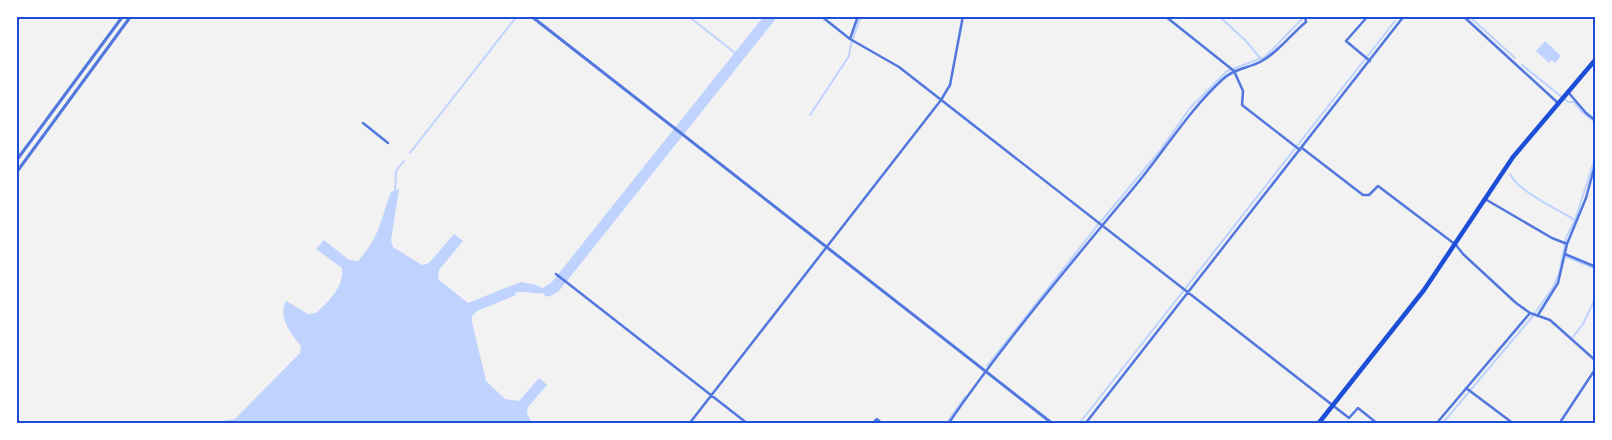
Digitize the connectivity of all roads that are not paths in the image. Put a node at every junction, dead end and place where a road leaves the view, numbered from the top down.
1 (123, 16) edge
2 (131, 16) edge
3 (531, 16) edge
4 (821, 16) edge
5 (858, 16) edge
6 (963, 16) edge
7 (1165, 16) edge
8 (1305, 16) edge
9 (1368, 16) edge
10 (1404, 16) edge
11 (1463, 16) edge
12 (850, 39) junction
13 (1367, 59) junction
14 (1596, 59) edge
15 (1234, 71) junction
16 (1568, 92) junction
17 (941, 100) junction
18 (1558, 102) junction
19 (1596, 121) edge
20 (363, 123) dead end
21 (388, 143) dead end
22 (1300, 149) junction
23 (16, 161) edge
24 (1596, 161) edge
25 (16, 173) edge
26 (1485, 199) junction
27 (1100, 226) junction
28 (1456, 244) junction
29 (1568, 244) junction
30 (827, 247) junction
31 (1565, 254) junction
32 (1596, 267) edge
33 (556, 274) dead end
34 (1186, 291) junction
35 (1530, 313) junction
36 (1538, 315) junction
37 (1596, 362) edge
38 (1596, 368) edge
39 (986, 372) junction
40 (1466, 388) junction
41 (711, 395) junction
42 (1333, 406) junction
43 (688, 424) edge
44 (748, 424) edge
45 (872, 424) edge
46 (882, 424) edge
47 (948, 424) edge
48 (1052, 424) edge
49 (1085, 424) edge
50 (1318, 424) edge
51 (1378, 424) edge
52 (1436, 424) edge
53 (1514, 424) edge
54 (1559, 424) edge

1 - 23 street
2 - 25 street
3 - 30 street
4 - 12 street
5 - 12 street
6 - 17 street
7 - 15 street
8 - 15 street
9 - 13 street
10 - 13 street
11 - 18 street
12 - 17 street
13 - 22 street
14 - 16 main road
15 - 22 street
15 - 27 street
16 - 18 main road
16 - 19 street
17 - 27 street
17 - 30 street
18 - 26 main road
20 - 21 street
22 - 28 street
22 - 34 street
24 - 29 street
26 - 28 main road
26 - 29 street
27 - 34 street
27 - 39 street
28 - 35 street
28 - 42 main road
29 - 31 street
30 - 39 street
30 - 41 street
31 - 32 street
31 - 36 street
33 - 41 street
34 - 42 street
34 - 49 street
35 - 36 street
35 - 40 street
36 - 37 street
38 - 54 street
39 - 47 street
39 - 48 street
40 - 52 street
40 - 53 street
41 - 43 street
41 - 44 street
42 - 50 main road
42 - 51 street
45 - 46 street

